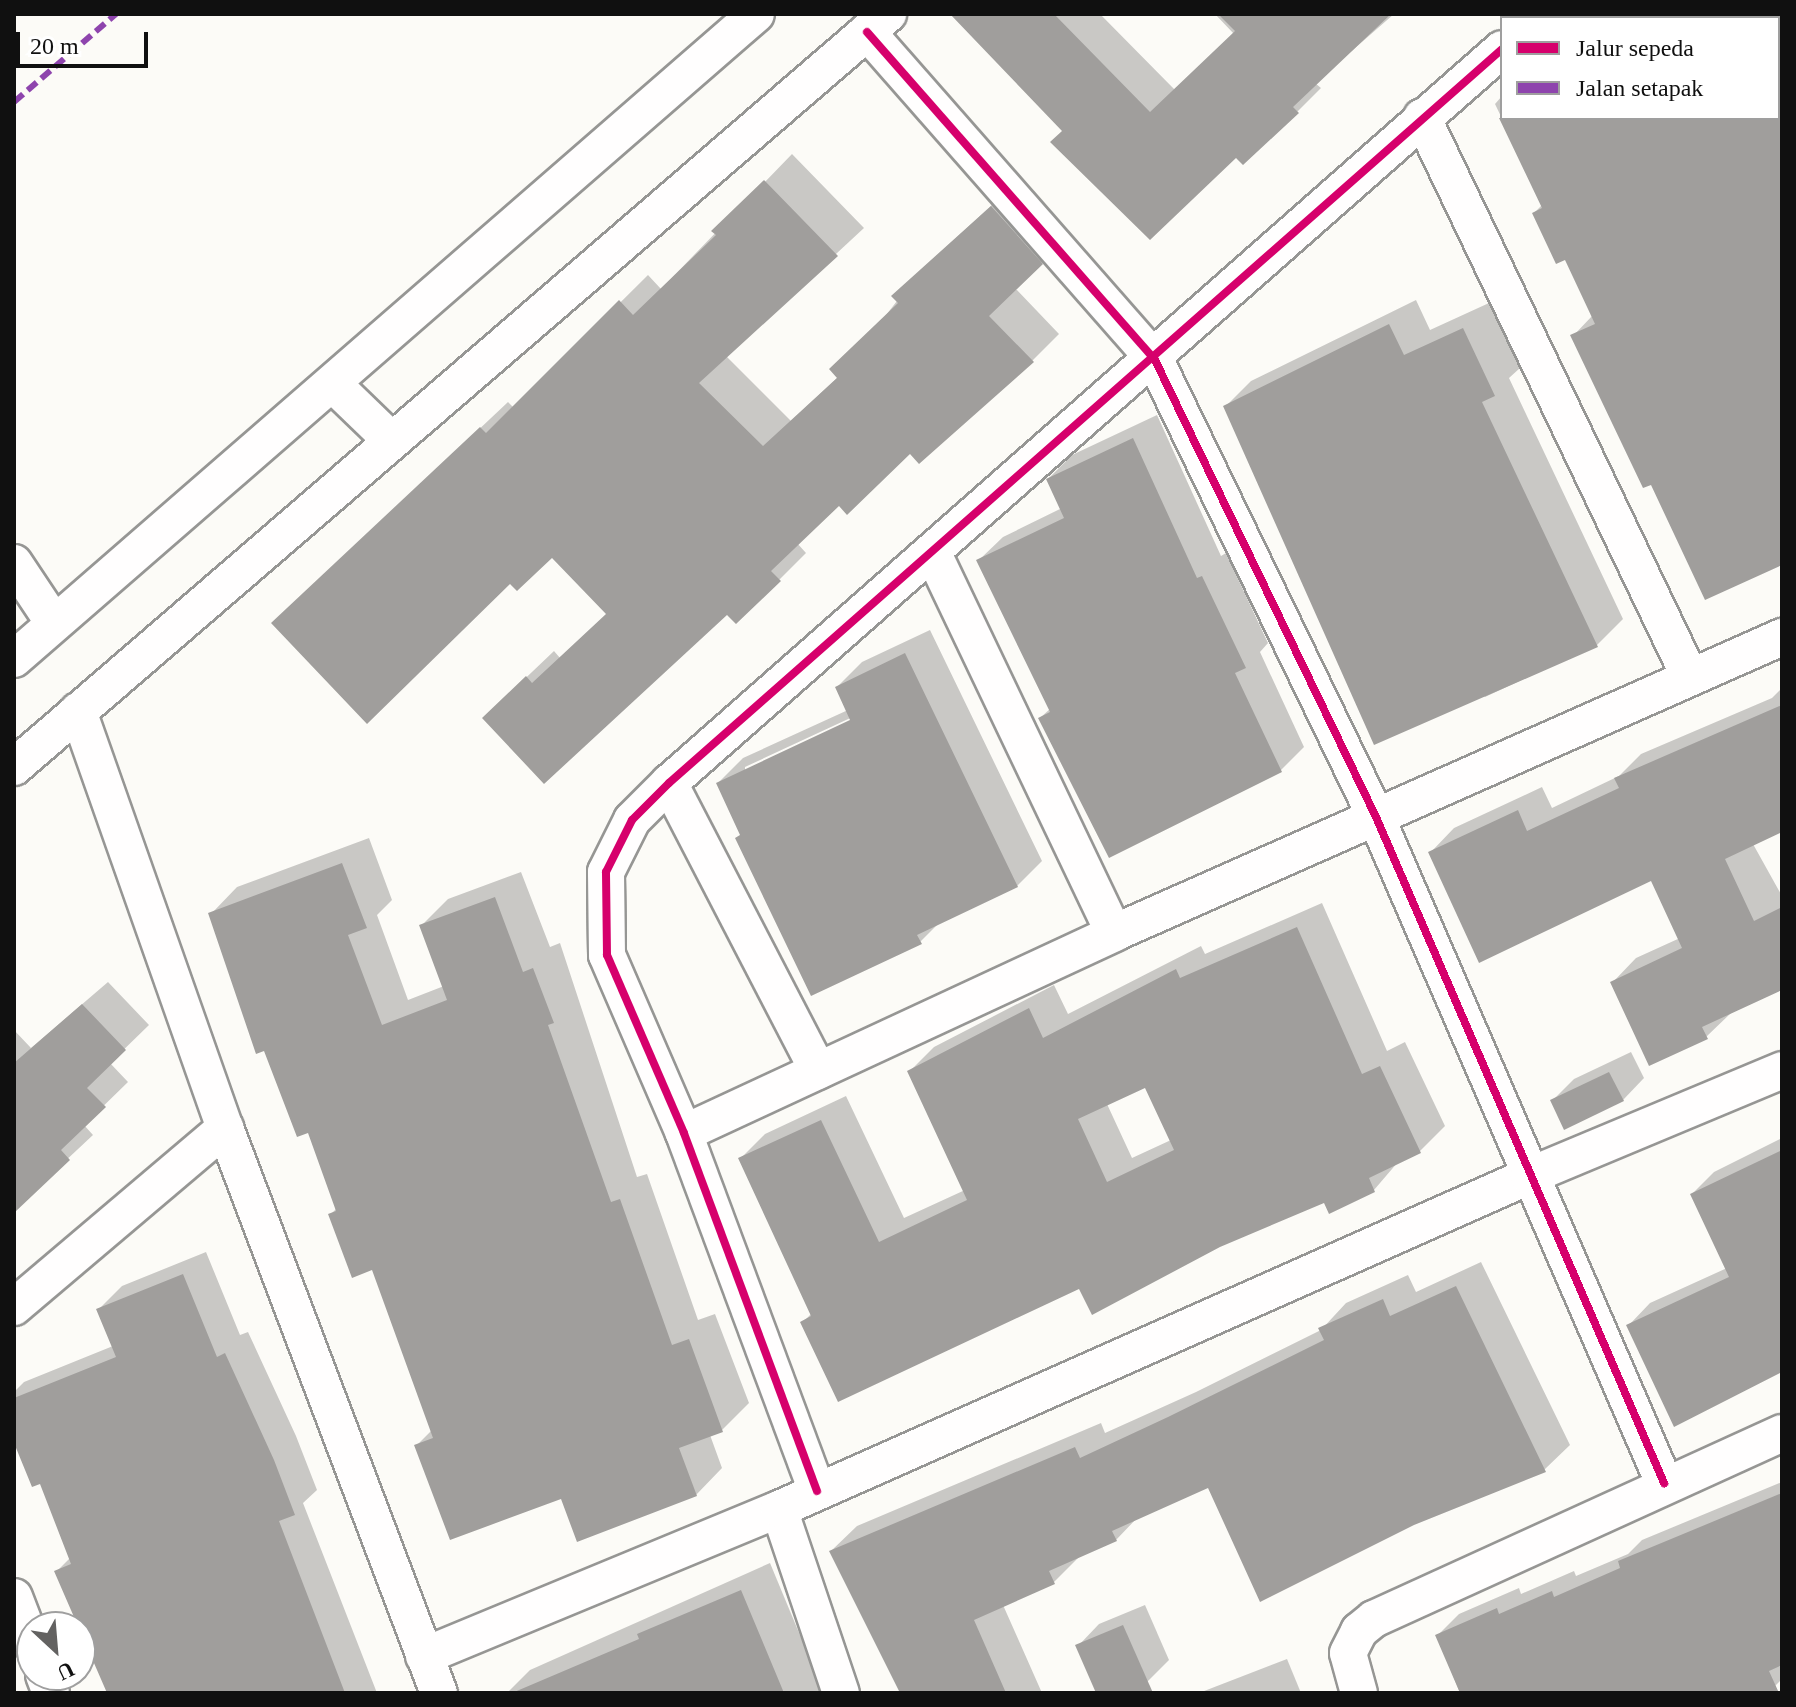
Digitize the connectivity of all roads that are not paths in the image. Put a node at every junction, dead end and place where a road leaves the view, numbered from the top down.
1 (756, 14) edge
2 (877, 23) edge
3 (1500, 51) edge
4 (1422, 117) junction
5 (1155, 360) junction
6 (334, 385) junction
7 (391, 440) junction
8 (934, 555) junction
9 (14, 563) edge
10 (54, 623) junction
11 (1782, 637) edge
12 (14, 659) edge
13 (1689, 675) junction
14 (78, 711) junction
15 (14, 767) edge
16 (669, 783) junction
17 (1376, 817) junction
18 (1114, 933) junction
19 (1782, 1070) edge
20 (818, 1071) junction
21 (225, 1128) junction
22 (684, 1133) junction
23 (1529, 1176) junction
24 (14, 1307) edge
25 (1782, 1433) edge
26 (1664, 1483) junction
27 (817, 1491) junction
28 (779, 1509) junction
29 (424, 1656) junction
30 (439, 1693) edge
31 (841, 1693) edge
32 (1359, 1693) edge

1 - 6 street
2 - 5 street
2 - 7 street
3 - 4 street
4 - 5 street
4 - 13 street
5 - 8 street
5 - 17 street
6 - 7 street
6 - 10 street
7 - 14 street
8 - 16 street
8 - 18 street
9 - 10 street
10 - 12 street
11 - 13 street
13 - 17 street
14 - 15 street
14 - 21 street
16 - 20 street
16 - 22 street
17 - 18 street
17 - 23 street
18 - 20 street
19 - 23 street
20 - 22 street
21 - 24 street
21 - 29 street
22 - 27 street
23 - 26 street
23 - 27 street
25 - 26 street
26 - 32 street
27 - 28 street
28 - 29 street
28 - 31 street
29 - 30 street

